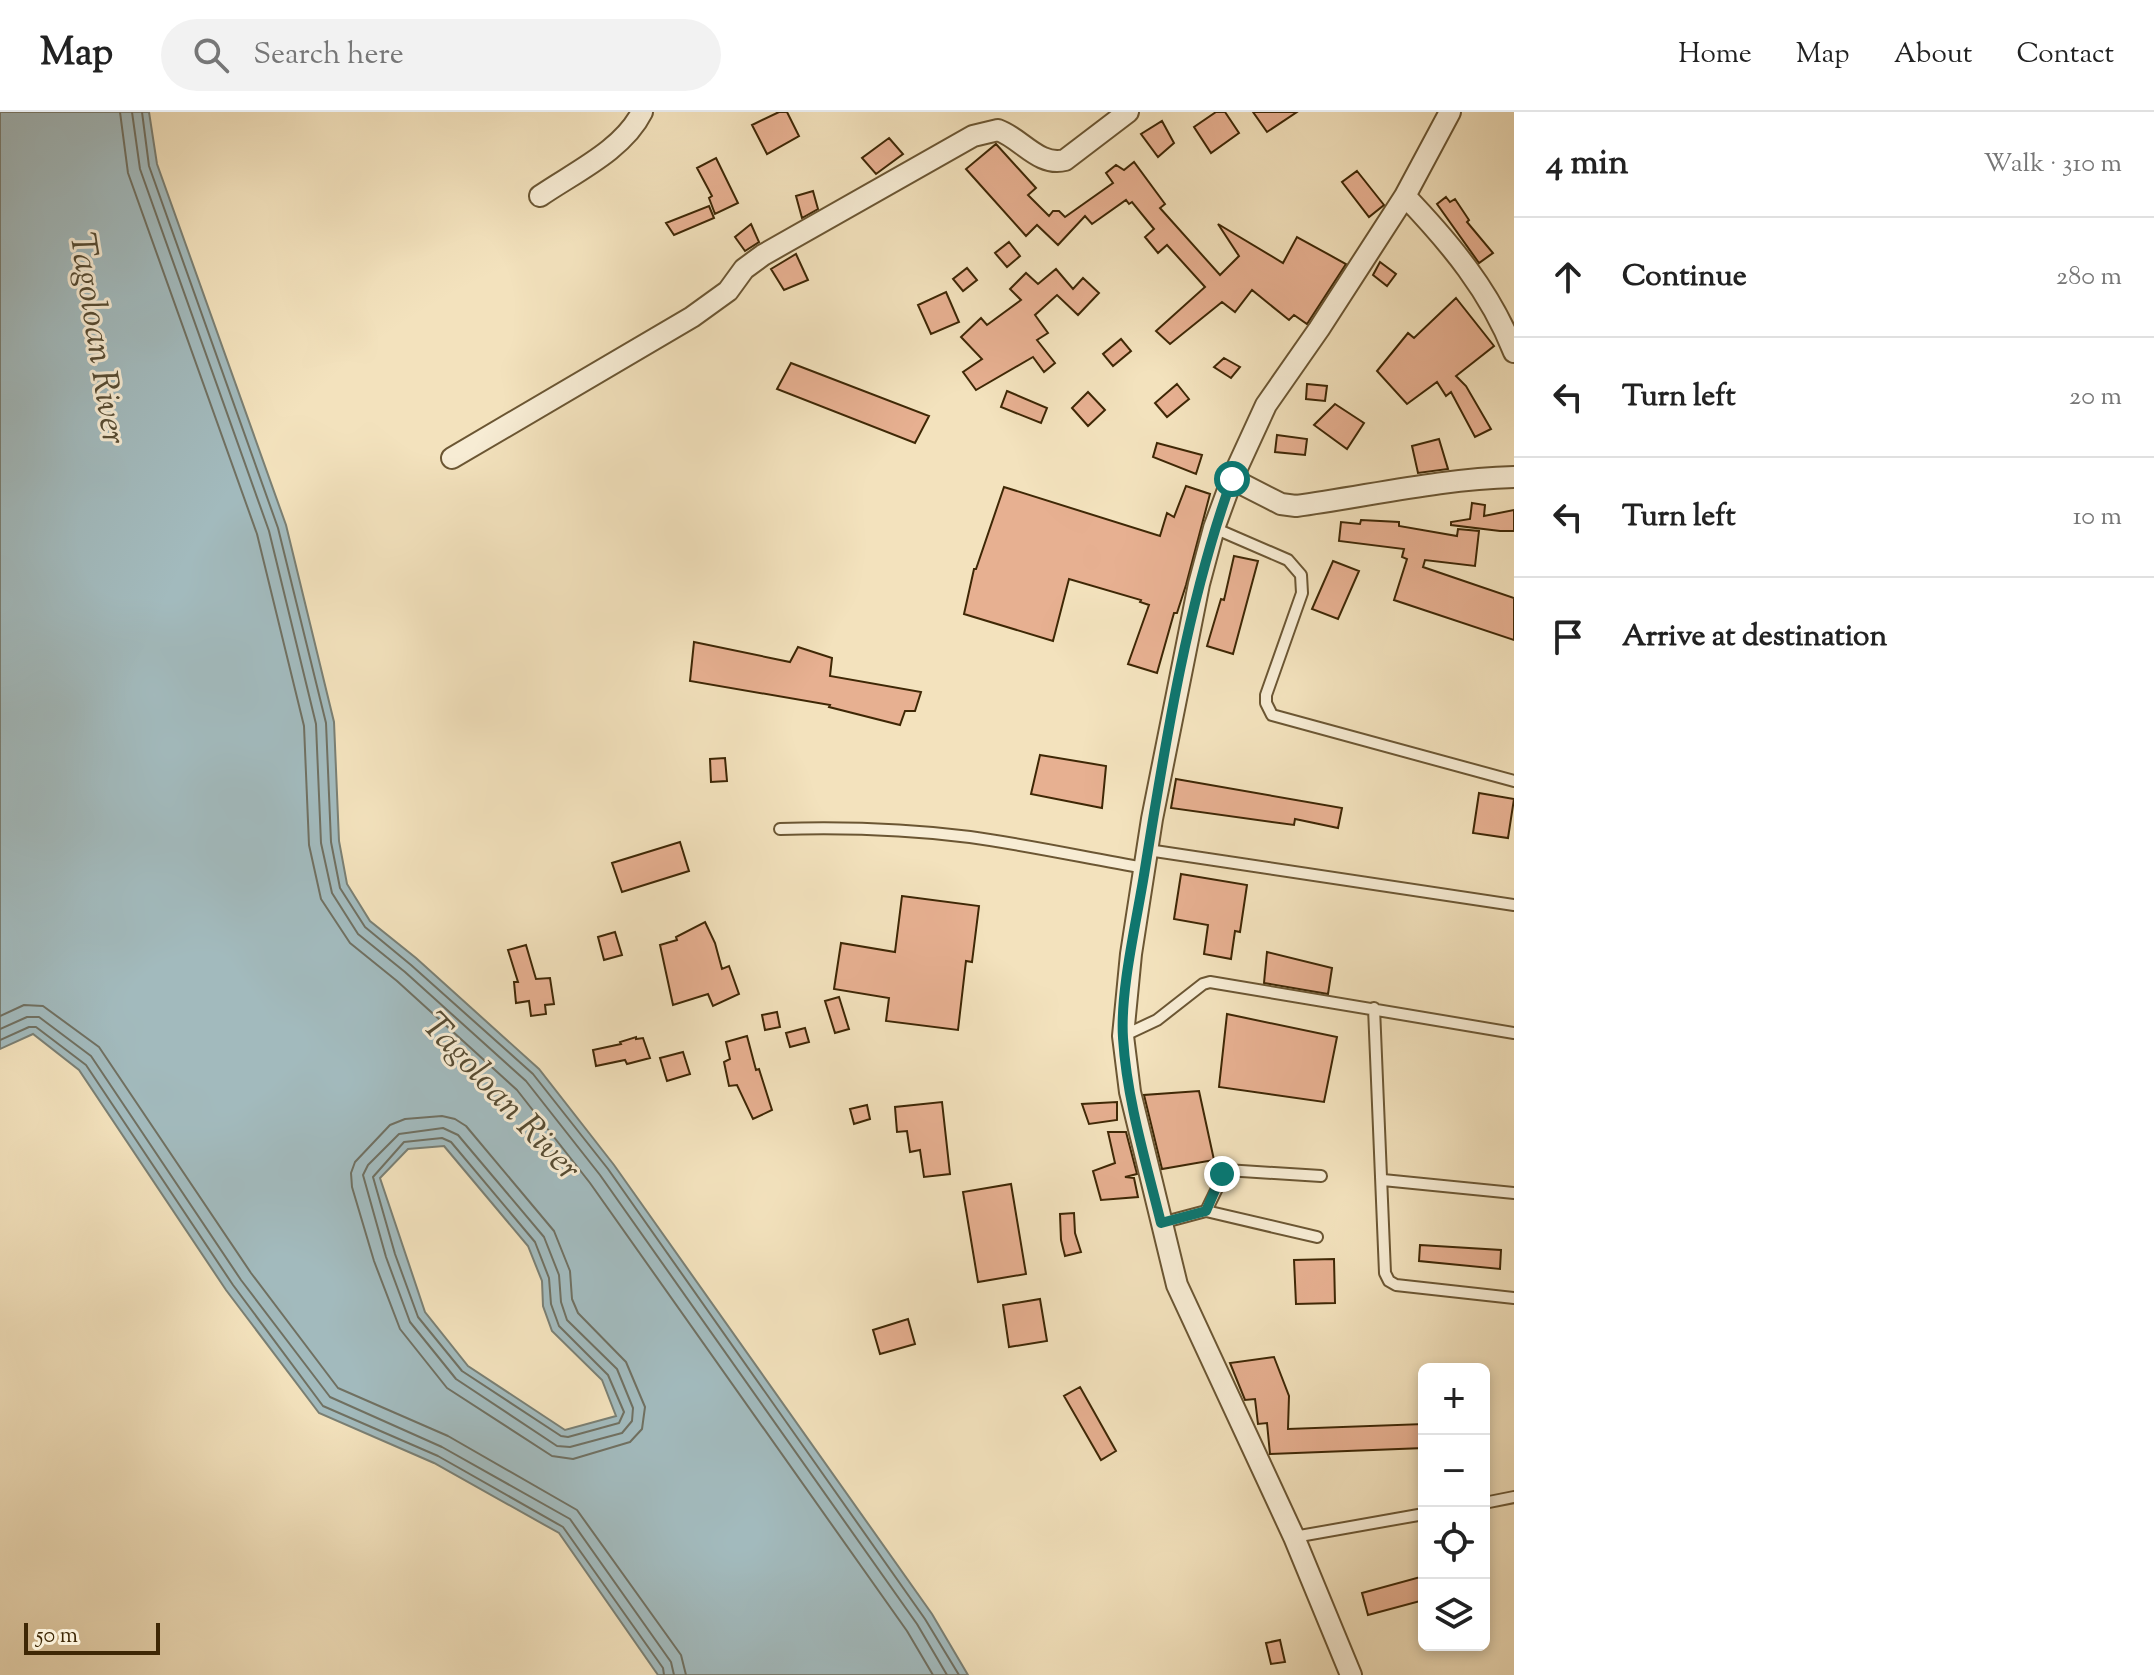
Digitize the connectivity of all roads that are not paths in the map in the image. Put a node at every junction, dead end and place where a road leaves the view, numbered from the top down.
1 (642, 112) edge
2 (1128, 112) edge
3 (1450, 112) edge
4 (540, 196) dead end
5 (1405, 196) junction
6 (1514, 352) edge
7 (452, 458) dead end
8 (1514, 477) edge
9 (1232, 479) junction
10 (1214, 528) junction
11 (1514, 781) edge
12 (780, 829) dead end
13 (1146, 859) junction
14 (1514, 905) edge
15 (1374, 1008) junction
16 (1514, 1033) edge
17 (1123, 1036) junction
18 (1321, 1176) dead end
19 (1383, 1180) junction
20 (1514, 1193) edge
21 (1206, 1211) junction
22 (1161, 1223) junction
23 (1317, 1237) dead end
24 (1514, 1298) edge
25 (1514, 1497) edge
26 (1490, 1502) edge
27 (1418, 1515) edge
28 (1294, 1537) junction
29 (1351, 1675) edge

1 - 4 street
2 - 7 street
3 - 5 street
5 - 6 street
5 - 9 street
8 - 9 street
9 - 10 street
10 - 11 lane
10 - 13 street
12 - 13 lane
13 - 14 lane
13 - 17 street
15 - 16 lane
15 - 17 lane
15 - 19 lane
17 - 22 street
18 - 21 lane
19 - 20 lane
19 - 24 lane
21 - 22 lane
21 - 23 lane
22 - 28 street
25 - 26 lane
27 - 28 lane
28 - 29 street

